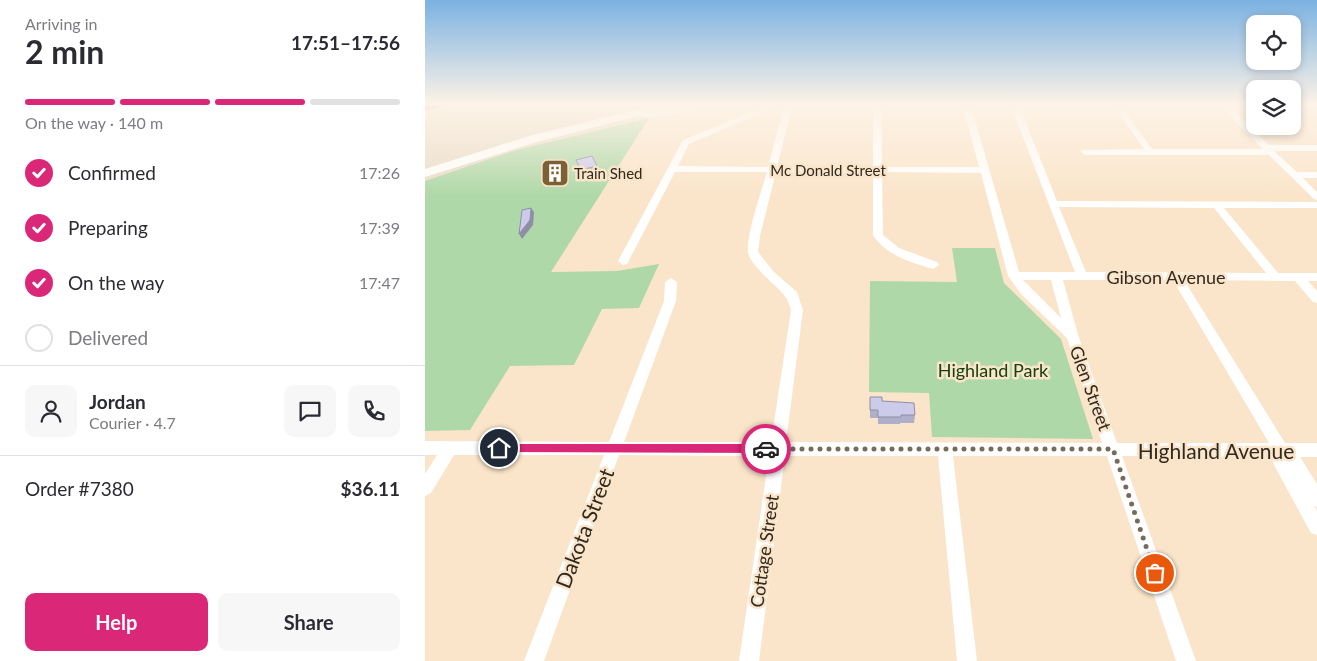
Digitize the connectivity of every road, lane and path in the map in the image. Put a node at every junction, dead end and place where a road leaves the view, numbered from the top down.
1 (555, 134) edge
2 (706, 134) edge
3 (781, 134) edge
4 (877, 134) edge
5 (975, 134) edge
6 (1026, 134) edge
7 (1136, 134) edge
8 (1251, 134) edge
9 (1317, 148) edge
10 (1268, 150) junction
11 (1085, 152) dead end
12 (1149, 152) junction
13 (671, 169) junction
14 (772, 169) junction
15 (877, 170) junction
16 (985, 170) junction
17 (425, 174) edge
18 (1294, 175) junction
19 (1317, 175) edge
20 (1317, 198) edge
21 (1053, 204) junction
22 (1216, 204) junction
23 (1317, 205) edge
24 (623, 261) dead end
25 (933, 264) dead end
26 (1014, 276) junction
27 (1056, 277) junction
28 (1082, 277) junction
29 (1275, 277) junction
30 (1317, 277) edge
31 (1177, 278) junction
32 (1299, 278) junction
33 (671, 282) dead end
34 (1317, 299) edge
35 (1073, 336) junction
36 (425, 448) edge
37 (450, 448) junction
38 (615, 448) junction
39 (778, 449) junction
40 (945, 449) junction
41 (1113, 449) junction
42 (1281, 450) junction
43 (1317, 450) edge
44 (425, 488) edge
45 (1317, 499) edge
46 (1317, 527) edge
47 (534, 661) edge
48 (749, 661) edge
49 (967, 661) edge
50 (1186, 661) edge

1 - 17 highway
2 - 13 street
3 - 14 street, Cottage Street
4 - 15 street
5 - 16 street, Glen Street
6 - 21 street
7 - 12 street
8 - 10 street
9 - 10 street
10 - 12 street
10 - 18 street
11 - 12 street
13 - 14 street, Mc Donald Street
13 - 24 street
14 - 15 street, Mc Donald Street
14 - 39 street, Cottage Street
15 - 16 street, Mc Donald Street
15 - 25 street
16 - 26 street, Glen Street
18 - 19 street
18 - 20 street
21 - 22 street
21 - 28 street
22 - 23 street
22 - 29 street
26 - 27 street, Gibson Avenue
26 - 35 street, Glen Street
27 - 28 street, Gibson Avenue
27 - 35 street
28 - 31 street, Gibson Avenue
29 - 31 street, Gibson Avenue
29 - 32 street, Gibson Avenue
30 - 32 street, Gibson Avenue
31 - 42 street
32 - 34 street
33 - 38 street, Dakota Street
35 - 41 street, Glen Street
36 - 37 street, Highland Avenue
37 - 38 street, Highland Avenue
37 - 44 street
38 - 39 street, Highland Avenue
38 - 47 street, Dakota Street
39 - 40 street, Highland Avenue
39 - 48 street, Cottage Street
40 - 41 street, Highland Avenue
40 - 49 street
41 - 42 street, Highland Avenue
41 - 50 street, Glen Street
42 - 43 street, Highland Avenue
42 - 45 street
42 - 46 street

